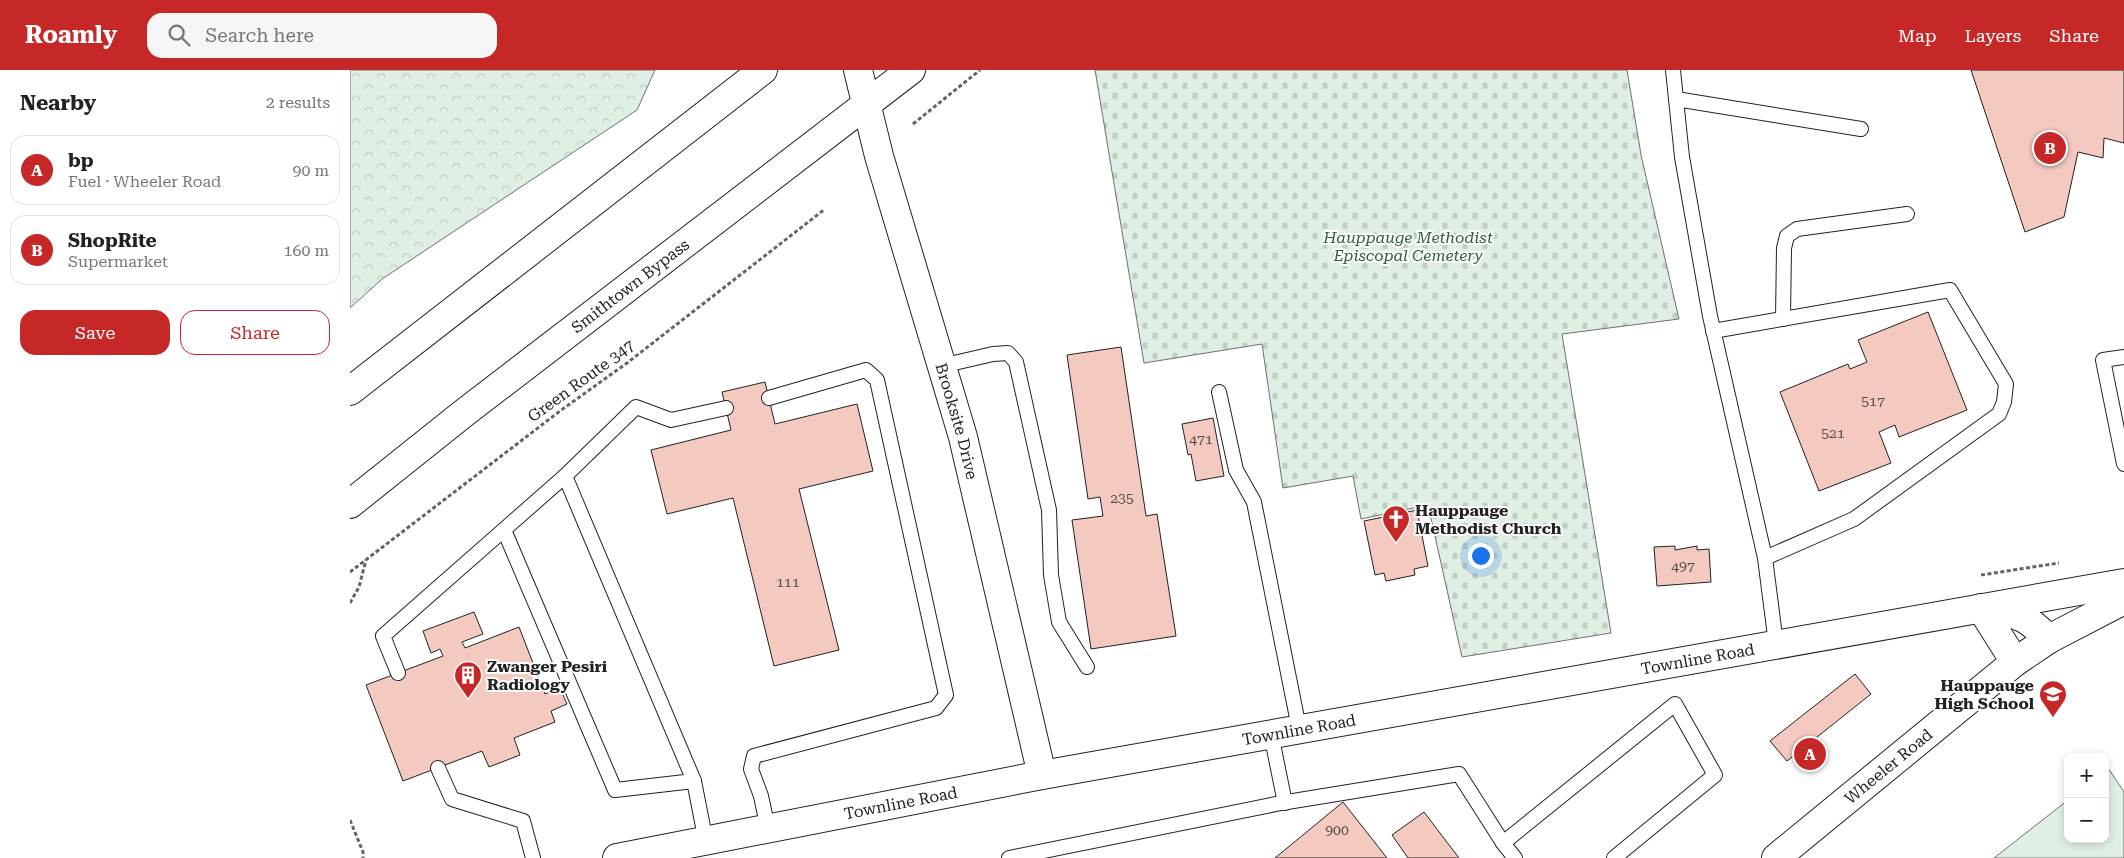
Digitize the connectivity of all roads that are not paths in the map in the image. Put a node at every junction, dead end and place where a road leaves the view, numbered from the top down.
1 (763, 70) edge
2 (858, 70) edge
3 (911, 70) edge
4 (1673, 70) edge
5 (1676, 99) junction
6 (867, 104) junction
7 (1861, 130) dead end
8 (1907, 214) dead end
9 (1783, 319) junction
10 (1714, 331) junction
11 (2124, 357) edge
12 (941, 366) junction
13 (350, 391) edge
14 (1219, 392) dead end
15 (769, 398) dead end
16 (726, 408) dead end
17 (2124, 464) edge
18 (566, 476) junction
19 (350, 504) edge
20 (504, 530) junction
21 (1765, 558) junction
22 (2124, 583) edge
23 (2124, 600) edge
24 (1981, 608) junction
25 (2050, 639) junction
26 (1776, 644) junction
27 (2015, 662) junction
28 (1087, 667) dead end
29 (398, 673) dead end
30 (1299, 728) junction
31 (1271, 734) junction
32 (438, 768) dead end
33 (1042, 775) junction
34 (694, 781) junction
35 (1285, 802) junction
36 (768, 829) junction
37 (706, 842) junction
38 (1503, 843) junction
39 (533, 858) edge
40 (617, 858) edge
41 (1009, 858) edge
42 (1515, 858) edge
43 (1614, 858) edge
44 (1776, 858) edge

1 - 13 main road
2 - 6 main road, Brooksite Drive
3 - 6 main road, Smithtown Bypass
4 - 5 lane
5 - 7 lane
5 - 10 lane
6 - 12 main road, Brooksite Drive
6 - 19 main road, Smithtown Bypass
8 - 9 lane
9 - 10 lane
9 - 21 lane
10 - 21 lane
11 - 17 lane
12 - 28 lane
12 - 33 main road, Brooksite Drive
14 - 30 lane
15 - 36 lane
16 - 18 lane
18 - 20 lane
18 - 34 lane
20 - 29 lane
20 - 34 lane
21 - 26 lane
22 - 24 main road, Townline Road
23 - 25 main road
24 - 25 main road, Townline Road
24 - 26 main road, Townline Road
24 - 27 main road
25 - 27 main road, Wheeler Road
26 - 30 main road, Townline Road
27 - 44 main road, Wheeler Road
30 - 31 main road, Townline Road
31 - 33 main road, Townline Road
31 - 35 lane
32 - 39 lane
33 - 36 main road, Townline Road
34 - 37 lane
35 - 38 lane
35 - 41 lane
36 - 37 main road, Townline Road
37 - 40 main road, Townline Road
38 - 42 lane
38 - 43 lane

